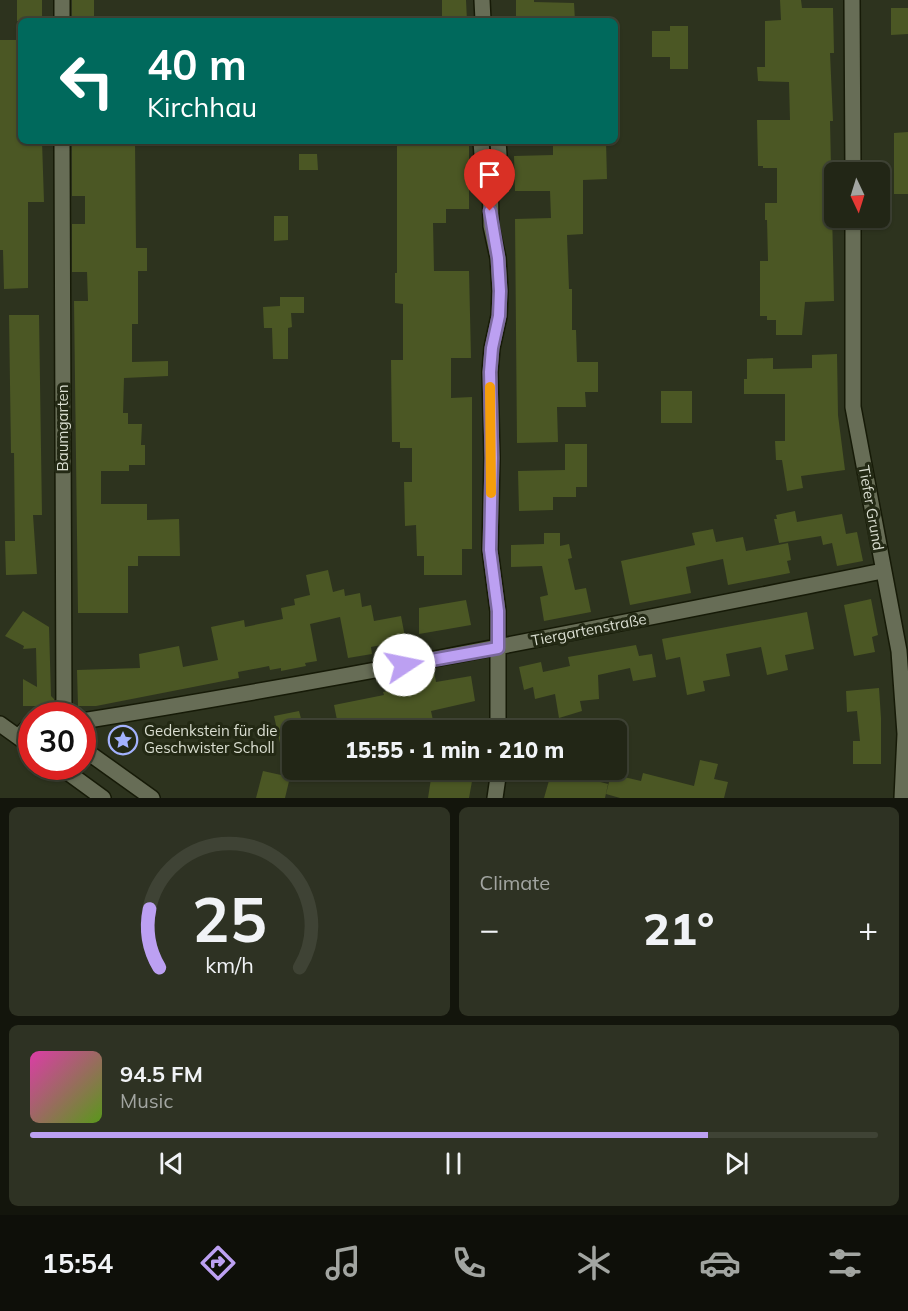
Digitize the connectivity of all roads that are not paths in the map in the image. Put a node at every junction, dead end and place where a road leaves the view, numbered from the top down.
1 (62, 0) edge
2 (482, 0) edge
3 (852, 0) edge
4 (62, 18) edge
5 (483, 18) edge
6 (62, 144) edge
7 (481, 144) edge
8 (498, 144) edge
9 (853, 162) edge
10 (490, 167) junction
11 (853, 228) edge
12 (883, 571) junction
13 (498, 648) junction
14 (64, 702) edge
15 (96, 719) edge
16 (498, 720) edge
17 (0, 724) edge
18 (18, 737) edge
19 (96, 758) edge
20 (78, 780) edge
21 (498, 780) edge
22 (103, 798) edge
23 (152, 798) edge
24 (495, 798) edge
25 (902, 798) edge

1 - 4 street
2 - 5 street
3 - 9 street
6 - 14 street, Baumgarten
7 - 10 street
8 - 10 street
10 - 13 street
11 - 12 street, Tiefer Grund
12 - 13 street, Tiergartenstraße
12 - 25 street, Tiefer Grund
13 - 15 street, Tiergartenstraße
13 - 16 street
17 - 18 street
19 - 23 street
20 - 22 street
21 - 24 street

